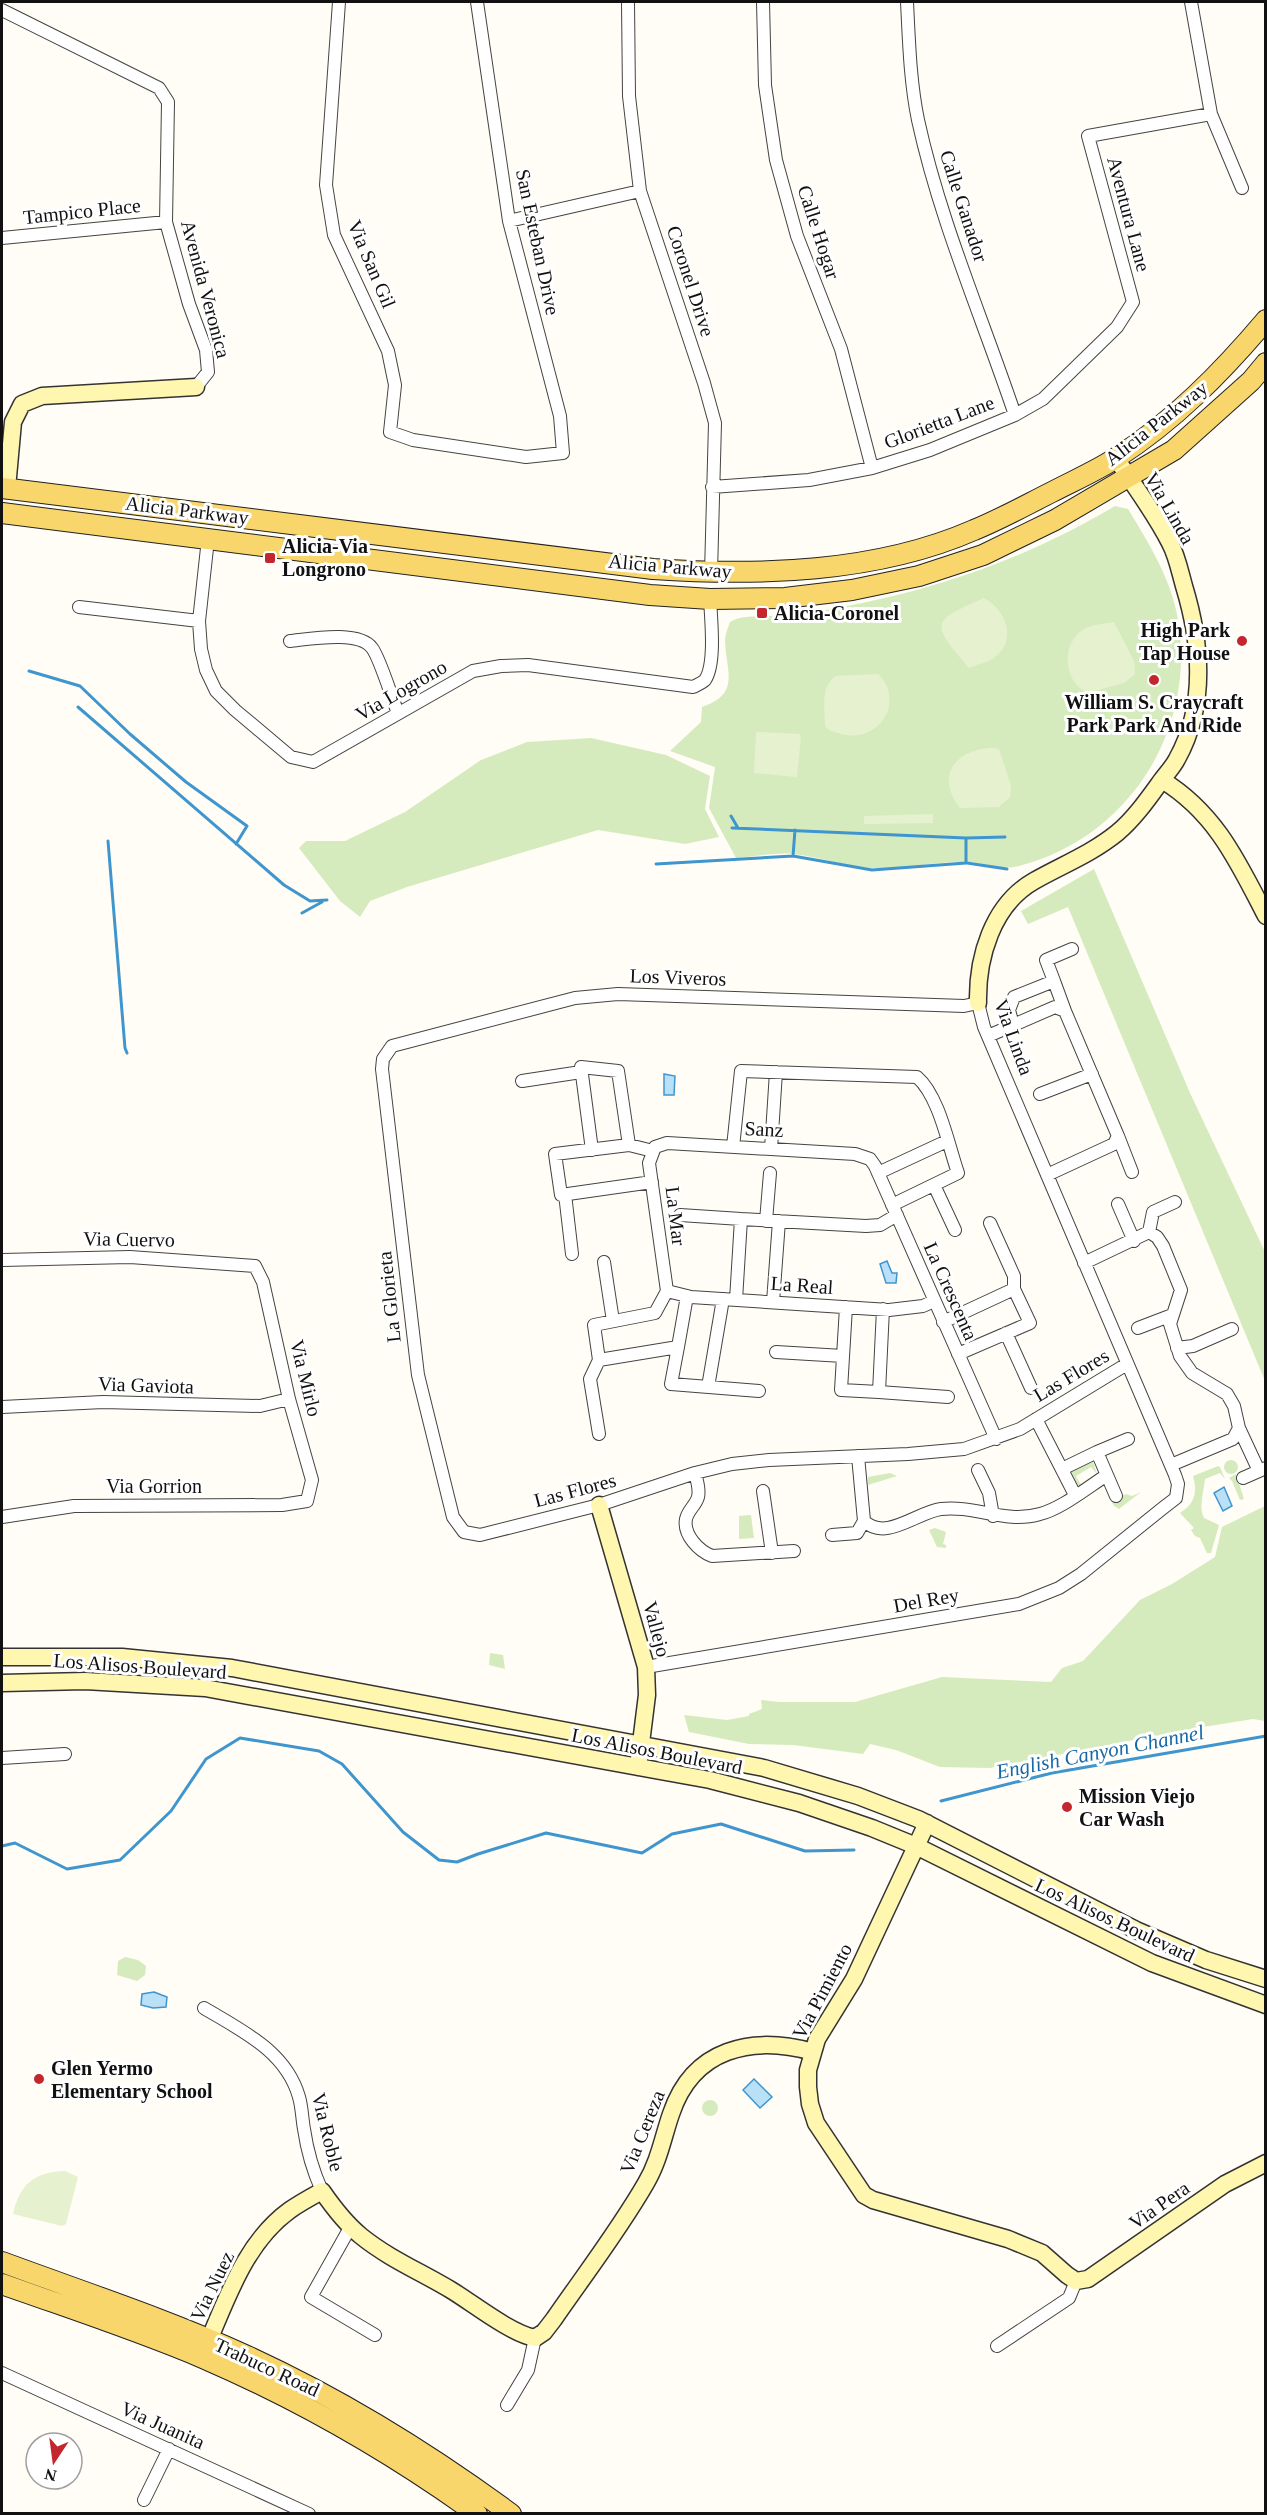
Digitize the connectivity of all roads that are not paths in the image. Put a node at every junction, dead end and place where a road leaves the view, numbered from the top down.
1 (339, 2) edge
2 (477, 2) edge
3 (628, 2) edge
4 (763, 2) edge
5 (907, 2) edge
6 (1191, 2) edge
7 (2, 10) edge
8 (1211, 114) junction
9 (1242, 188) dead end
10 (640, 191) junction
11 (508, 220) junction
12 (165, 222) junction
13 (2, 238) edge
14 (1133, 302) joint
15 (1266, 320) edge
16 (1266, 363) edge
17 (196, 387) joint
18 (1015, 415) junction
19 (563, 453) joint
20 (1116, 458) junction
21 (872, 468) junction
22 (1128, 478) junction
23 (712, 487) junction
24 (3, 489) edge
25 (2, 513) edge
26 (86, 524) junction
27 (208, 539) junction
28 (711, 573) junction
29 (710, 599) junction
30 (79, 607) dead end
31 (199, 621) junction
32 (290, 641) dead end
33 (398, 713) junction
34 (1162, 780) junction
35 (1260, 894) edge
36 (1266, 916) edge
37 (1072, 949) dead end
38 (1054, 981) junction
39 (978, 1003) junction
40 (1065, 1011) junction
41 (1013, 1025) junction
42 (988, 1036) junction
43 (386, 1051) joint
44 (581, 1072) junction
45 (776, 1072) junction
46 (1092, 1074) junction
47 (522, 1081) dead end
48 (1040, 1095) dead end
49 (1118, 1136) junction
50 (947, 1141) junction
51 (629, 1145) junction
52 (733, 1147) junction
53 (654, 1149) junction
54 (771, 1149) junction
55 (592, 1150) junction
56 (870, 1159) joint
57 (1132, 1172) dead end
58 (770, 1173) dead end
59 (878, 1173) junction
60 (1047, 1175) junction
61 (652, 1182) junction
62 (934, 1185) junction
63 (565, 1194) junction
64 (1175, 1202) dead end
65 (1118, 1204) dead end
66 (894, 1210) junction
67 (680, 1215) dead end
68 (741, 1220) junction
69 (766, 1221) junction
70 (779, 1221) junction
71 (990, 1223) dead end
72 (955, 1230) dead end
73 (1149, 1233) junction
74 (1134, 1242) junction
75 (572, 1254) dead end
76 (2, 1260) edge
77 (604, 1262) dead end
78 (1084, 1263) junction
79 (255, 1266) joint
80 (1014, 1289) junction
81 (667, 1291) junction
82 (687, 1296) junction
83 (729, 1300) junction
84 (934, 1301) junction
85 (773, 1302) junction
86 (846, 1307) junction
87 (882, 1309) junction
88 (1172, 1315) junction
89 (613, 1321) junction
90 (943, 1322) junction
91 (1138, 1328) dead end
92 (1232, 1329) dead end
93 (1006, 1333) junction
94 (678, 1347) junction
95 (1177, 1348) junction
96 (776, 1352) dead end
97 (958, 1354) junction
98 (843, 1356) junction
99 (599, 1360) junction
100 (1127, 1364) junction
101 (708, 1387) junction
102 (1031, 1388) dead end
103 (759, 1391) dead end
104 (879, 1392) junction
105 (948, 1397) dead end
106 (289, 1399) junction
107 (2, 1407) edge
108 (1036, 1419) junction
109 (1239, 1428) junction
110 (599, 1434) dead end
111 (996, 1438) junction
112 (1128, 1439) dead end
113 (1096, 1452) junction
114 (858, 1456) junction
115 (1171, 1465) junction
116 (1062, 1469) junction
117 (1262, 1469) edge
118 (978, 1470) dead end
119 (695, 1473) junction
120 (1107, 1475) junction
121 (1243, 1478) dead end
122 (763, 1491) dead end
123 (1177, 1492) joint
124 (1075, 1495) junction
125 (1116, 1496) dead end
126 (307, 1501) joint
127 (599, 1505) junction
128 (993, 1516) junction
129 (2, 1517) edge
130 (864, 1521) junction
131 (464, 1532) joint
132 (832, 1535) dead end
133 (794, 1551) dead end
134 (772, 1553) junction
135 (2, 1657) edge
136 (646, 1667) junction
137 (2, 1683) edge
138 (641, 1744) junction
139 (65, 1754) dead end
140 (2, 1758) edge
141 (638, 1767) junction
142 (927, 1823) junction
143 (916, 1846) junction
144 (1266, 1979) edge
145 (1266, 2006) edge
146 (204, 2008) dead end
147 (813, 2052) junction
148 (1266, 2163) edge
149 (322, 2191) junction
150 (351, 2226) junction
151 (2, 2262) edge
152 (1076, 2280) junction
153 (2, 2284) edge
154 (375, 2335) dead end
155 (535, 2338) junction
156 (997, 2346) dead end
157 (205, 2349) junction
158 (2, 2373) edge
159 (507, 2405) dead end
160 (169, 2449) junction
161 (144, 2500) dead end
162 (506, 2512) edge
163 (309, 2514) edge
164 (477, 2514) edge

1 - 19 street, Via San Gil
2 - 11 street, San Esteban Drive
3 - 10 street, Coronel Drive
4 - 21 street, Calle Hogar
5 - 18 street, Calle Ganador
6 - 8 street
7 - 12 street, Avenida Veronica
8 - 9 street
8 - 14 street, Aventura Lane
10 - 11 street
10 - 23 street, Coronel Drive
11 - 19 street, San Esteban Drive
12 - 13 street, Tampico Place
12 - 17 street, Avenida Veronica
14 - 18 street, Glorietta Lane
15 - 20 main road, Alicia Parkway
16 - 22 main road, Alicia Parkway
17 - 24 street
18 - 21 street, Glorietta Lane
20 - 22 street, Via Linda
20 - 28 main road, Alicia Parkway
21 - 23 street, Glorietta Lane
22 - 29 main road, Alicia Parkway
22 - 34 street, Via Linda
23 - 28 street, Coronel Drive
24 - 26 main road
24 - 28 main road, Alicia Parkway
25 - 26 main road, Alicia Parkway
26 - 27 main road, Alicia Parkway
27 - 29 main road, Alicia Parkway
27 - 31 street, Via Logrono
28 - 29 main road
29 - 33 street, Via Logrono
30 - 31 street
31 - 33 street, Via Logrono
32 - 33 street
34 - 35 street
34 - 39 street, Via Linda
35 - 36 street
37 - 38 street
38 - 40 street
38 - 41 street
39 - 42 street, Via Linda
39 - 43 street, Los Viveros
40 - 41 street
40 - 46 street
41 - 42 street
42 - 60 street, Via Linda
43 - 131 street, La Glorieta
44 - 47 street
44 - 51 street
44 - 55 street
45 - 50 street
45 - 52 street
45 - 54 street
46 - 48 street
46 - 49 street
49 - 57 street
49 - 60 street
50 - 59 street
50 - 62 street
51 - 53 street, Sanz
51 - 55 street
52 - 53 street, Sanz
52 - 54 street, Sanz
53 - 61 street, La Mar
54 - 56 street, Sanz
55 - 63 street
56 - 59 street, La Crescenta
58 - 69 street
59 - 66 street, La Crescenta
60 - 78 street, Via Linda
61 - 63 street
61 - 81 street, La Mar
62 - 66 street
62 - 72 street
63 - 75 street
64 - 73 street
65 - 74 street
66 - 70 street
66 - 84 street, La Crescenta
67 - 68 street
68 - 69 street
68 - 83 street
69 - 70 street
70 - 85 street
71 - 80 street
73 - 74 street
73 - 88 street
74 - 78 street
76 - 79 street, Via Cuervo
77 - 89 street
78 - 100 street, Via Linda
79 - 106 street, Via Mirlo
80 - 90 street
80 - 93 street
81 - 82 street, La Real
81 - 89 street
82 - 83 street, La Real
82 - 94 street
83 - 85 street, La Real
83 - 101 street
84 - 87 street, La Real
84 - 90 street, La Crescenta
85 - 86 street, La Real
86 - 87 street, La Real
86 - 98 street
87 - 104 street
88 - 91 street
88 - 95 street
89 - 99 street
90 - 97 street, La Crescenta
92 - 95 street
93 - 97 street
93 - 102 street
94 - 99 street
94 - 101 street
95 - 109 street
96 - 98 street
97 - 111 street, La Crescenta
98 - 104 street
99 - 110 street
100 - 108 street, Las Flores
100 - 115 street, Via Linda
101 - 103 street
104 - 105 street
106 - 107 street, Via Gaviota
106 - 126 street, Via Mirlo
108 - 111 street, Las Flores
108 - 116 street, Las Flores
109 - 115 street
109 - 117 street
111 - 114 street, Las Flores
112 - 113 street
113 - 116 street
113 - 120 street
114 - 119 street, Las Flores
114 - 130 street
115 - 123 street, Via Linda
116 - 124 street, Las Flores
117 - 121 street
118 - 128 street
119 - 127 street, Las Flores
119 - 134 street
120 - 124 street
120 - 125 street
122 - 134 street
123 - 136 street, Del Rey
124 - 128 street
126 - 129 street, Via Gorrion
127 - 131 street, Las Flores
127 - 136 street, Vallejo
128 - 130 street
130 - 132 street
133 - 134 street
135 - 138 street, Los Alisos Boulevard
136 - 138 street, Vallejo
137 - 141 street, Los Alisos Boulevard
138 - 141 street, Vallejo
138 - 142 street, Los Alisos Boulevard
139 - 140 street
141 - 143 street, Los Alisos Boulevard
142 - 143 street, Via Pimiento
142 - 144 street, Los Alisos Boulevard
143 - 145 street, Los Alisos Boulevard
143 - 147 street, Via Pimiento
146 - 149 street, Via Roble
147 - 152 street, Via Pimiento
147 - 155 street, Via Cereza
148 - 152 street, Via Pera
149 - 150 street, Via Roble
149 - 157 street, Via Nuez
150 - 154 street
150 - 155 street, Via Roble
151 - 157 main road, Trabuco Road
152 - 156 street
153 - 157 main road, Trabuco Road
155 - 159 street
157 - 162 main road, Trabuco Road
157 - 164 main road, Trabuco Road
158 - 160 street, Via Juanita
160 - 161 street
160 - 163 street, Via Juanita

